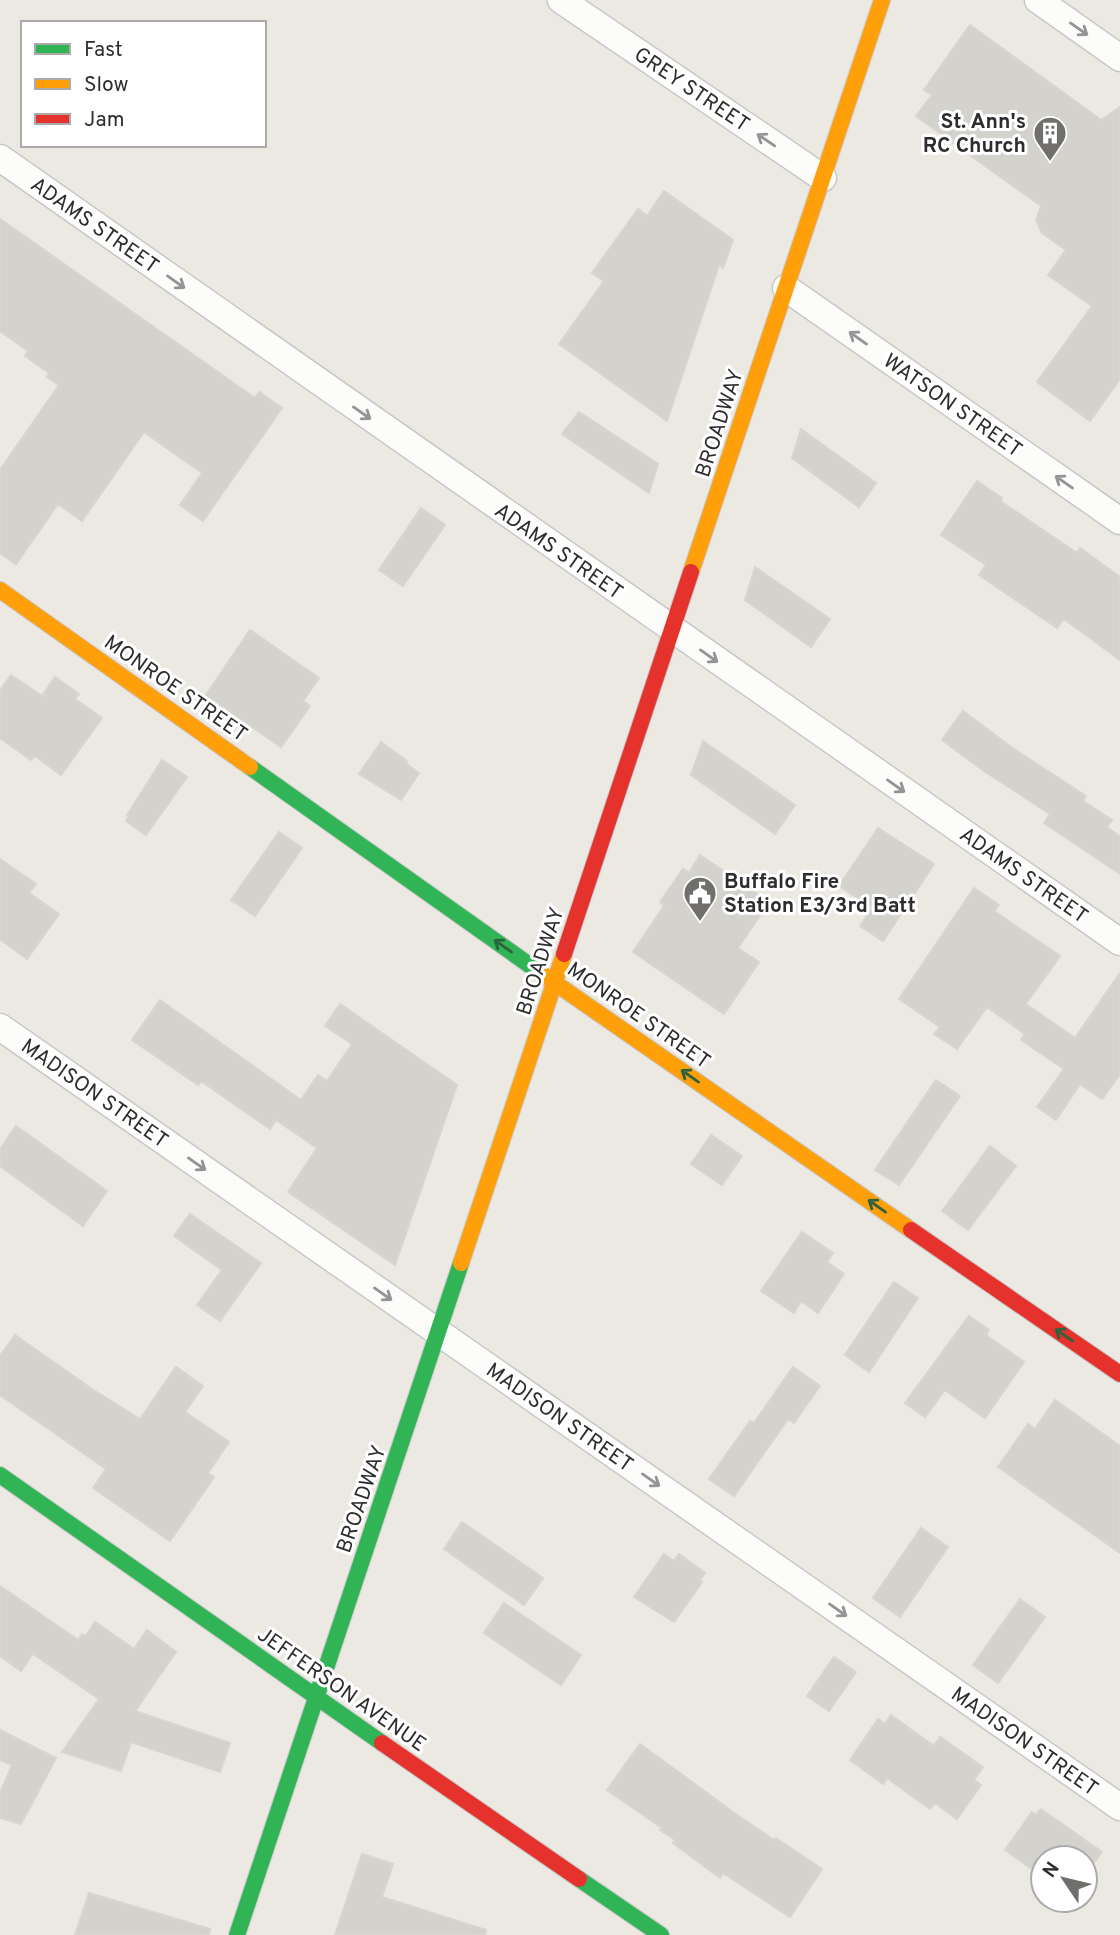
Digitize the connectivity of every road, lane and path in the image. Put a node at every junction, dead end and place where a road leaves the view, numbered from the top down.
1 (561, 0) edge
2 (882, 0) edge
3 (1038, 0) edge
4 (1120, 58) edge
5 (0, 158) edge
6 (823, 178) junction
7 (786, 288) junction
8 (1120, 521) edge
9 (0, 590) edge
10 (672, 630) junction
11 (1120, 942) edge
12 (555, 982) junction
13 (0, 1027) edge
14 (438, 1332) junction
15 (1120, 1374) edge
16 (0, 1475) edge
17 (316, 1698) junction
18 (1120, 1807) edge
19 (237, 1935) edge
20 (661, 1935) edge

6 -> 1 street, GREY STREET
2 - 6 street, BROADWAY
3 -> 4 street
5 -> 10 street, ADAMS STREET
6 - 7 street, BROADWAY
8 -> 7 street, WATSON STREET
7 - 10 street, BROADWAY
12 -> 9 street, MONROE STREET
10 -> 11 street, ADAMS STREET
10 - 12 street, BROADWAY
12 - 14 street, BROADWAY
15 -> 12 street, MONROE STREET
13 -> 14 street, MADISON STREET
14 - 17 street, BROADWAY
14 -> 18 street, MADISON STREET
16 - 17 street, JEFFERSON AVENUE
17 - 19 street, BROADWAY
17 - 20 street, JEFFERSON AVENUE

